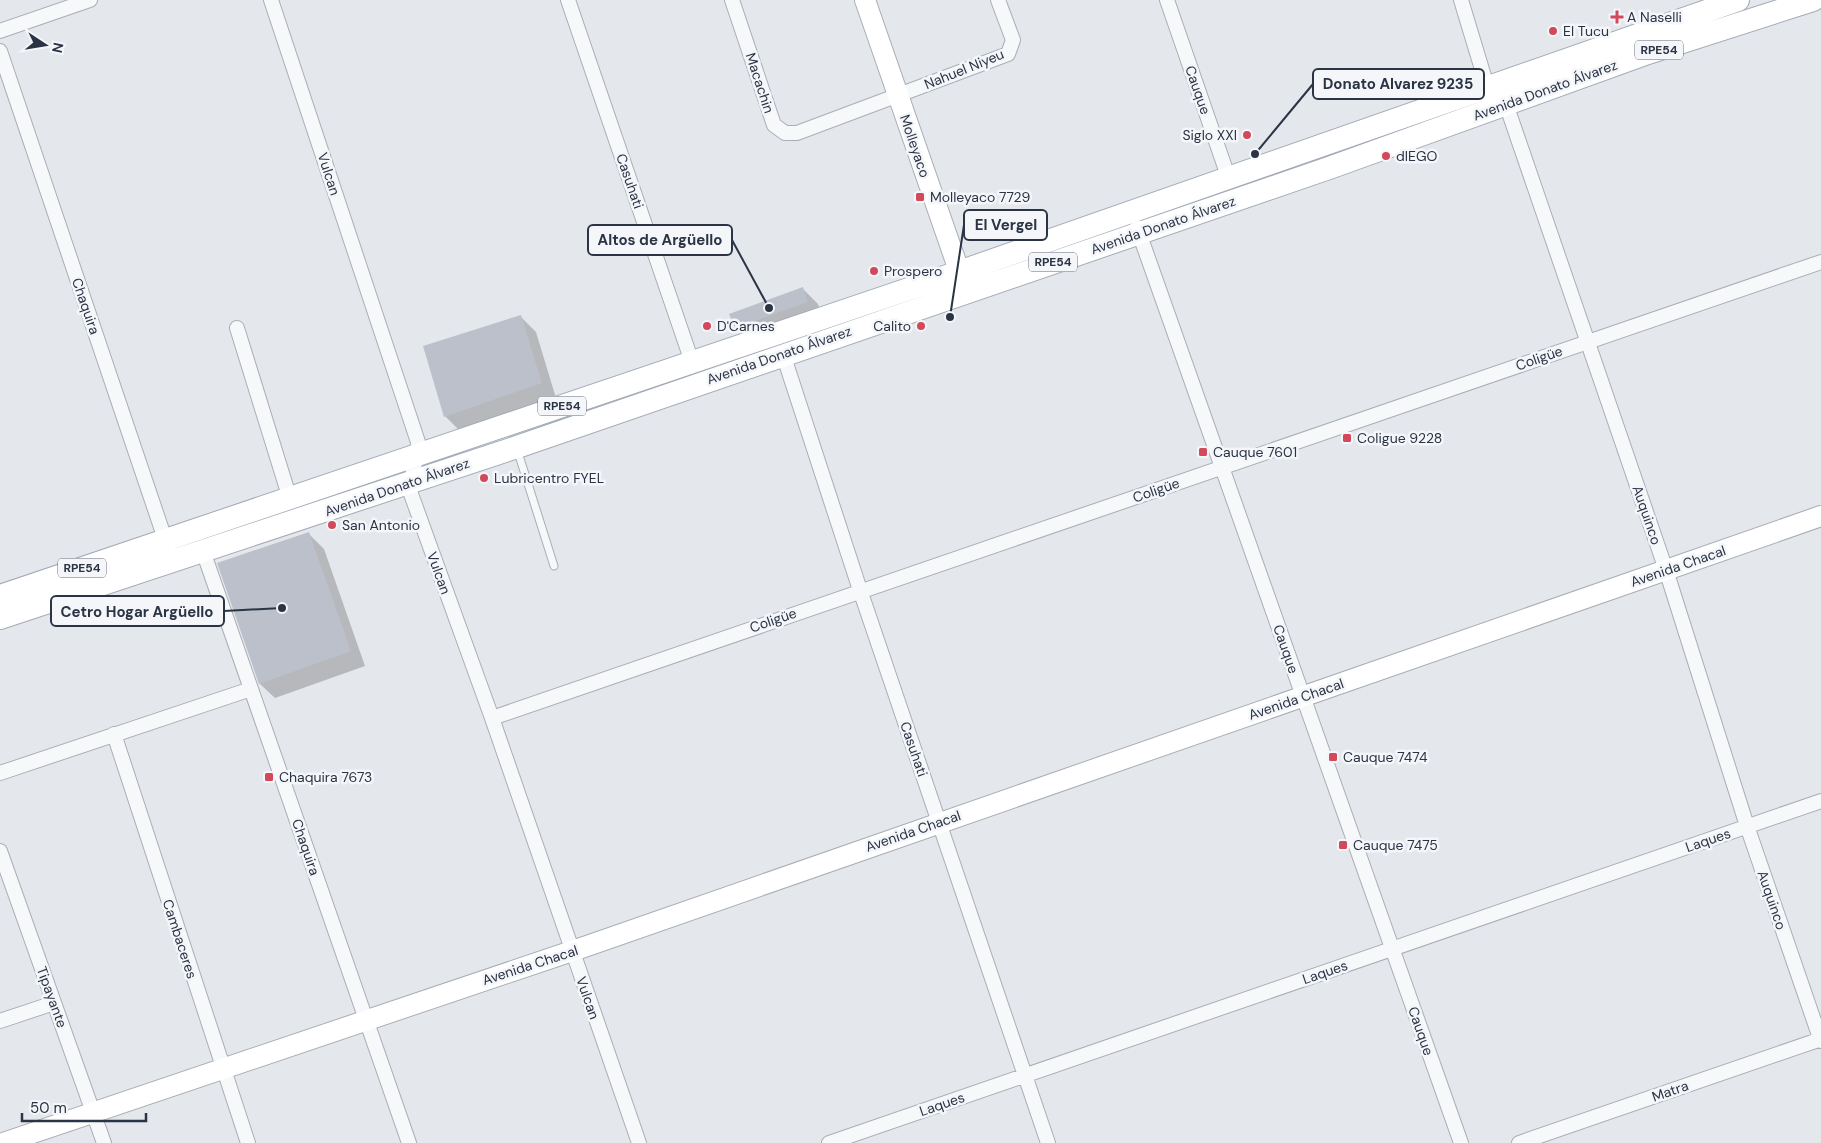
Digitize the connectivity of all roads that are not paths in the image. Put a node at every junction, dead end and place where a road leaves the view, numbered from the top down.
1 (90, 0) edge
2 (271, 0) edge
3 (568, 0) edge
4 (732, 0) edge
5 (865, 0) edge
6 (998, 0) edge
7 (1167, 0) edge
8 (1461, 0) edge
9 (1738, 0) edge
10 (1813, 0) edge
11 (0, 31) edge
12 (0, 51) edge
13 (1488, 86) junction
14 (897, 96) junction
15 (1506, 104) junction
16 (1229, 179) junction
17 (1132, 212) junction
18 (1140, 233) junction
19 (1821, 262) edge
20 (963, 282) junction
21 (237, 328) dead end
22 (1587, 342) junction
23 (783, 354) junction
24 (692, 362) junction
25 (516, 447) junction
26 (418, 455) junction
27 (1222, 467) junction
28 (409, 483) junction
29 (290, 499) junction
30 (1821, 516) edge
31 (165, 540) junction
32 (203, 551) junction
33 (173, 562) junction
34 (554, 566) dead end
35 (1666, 570) junction
36 (860, 590) junction
37 (0, 596) edge
38 (0, 618) edge
39 (251, 689) junction
40 (1303, 697) junction
41 (492, 718) junction
42 (114, 734) junction
43 (0, 773) edge
44 (1821, 801) edge
45 (939, 822) junction
46 (1747, 826) junction
47 (0, 851) edge
48 (3, 872) edge
49 (1392, 949) junction
50 (572, 951) junction
51 (54, 1003) junction
52 (367, 1019) junction
53 (0, 1021) edge
54 (1821, 1040) edge
55 (222, 1068) junction
56 (1026, 1075) junction
57 (93, 1114) junction
58 (3, 1143) edge
59 (104, 1143) edge
60 (248, 1143) edge
61 (409, 1143) edge
62 (639, 1143) edge
63 (829, 1143) edge
64 (1048, 1143) edge
65 (1461, 1143) edge
66 (1519, 1143) edge

1 - 11 street
2 - 26 street, Vulcan
3 - 24 street, Casuhati
4 - 14 street, Macachin
5 - 14 main road, Molleyaco
6 - 14 street, Nahuel Niyeu
7 - 16 street, Cauque
8 - 13 street
9 - 13 main road, Avenida Donato Álvarez / RPE54
10 - 15 main road, Avenida Donato Álvarez / RPE54
12 - 31 street, Chaquira
13 - 16 main road, Avenida Donato Álvarez / RPE54
14 - 20 main road, Molleyaco
15 - 18 main road, Avenida Donato Álvarez / RPE54
15 - 22 street, Auquinco
16 - 17 main road, Avenida Donato Álvarez / RPE54
17 - 18 street, Cauque
17 - 20 main road, Avenida Donato Álvarez / RPE54
18 - 20 main road, Avenida Donato Álvarez / RPE54
18 - 27 street, Cauque
19 - 22 street, Coligüe
20 - 23 main road, Avenida Donato Álvarez / RPE54
20 - 24 main road, Avenida Donato Álvarez / RPE54
21 - 29 street
22 - 27 street, Coligüe
22 - 35 street, Auquinco
23 - 25 main road, Avenida Donato Álvarez / RPE54
23 - 36 street, Casuhati
24 - 26 main road, Avenida Donato Álvarez / RPE54
25 - 28 main road, Avenida Donato Álvarez / RPE54
25 - 34 lane
26 - 28 street, Vulcan
26 - 29 main road, Avenida Donato Álvarez / RPE54
27 - 36 street, Coligüe
27 - 40 street, Cauque
28 - 32 main road, Avenida Donato Álvarez / RPE54
28 - 41 street, Vulcan
29 - 31 main road, Avenida Donato Álvarez / RPE54
30 - 35 main road, Avenida Chacal
31 - 33 street, Chaquira
31 - 37 main road, Avenida Donato Álvarez / RPE54
32 - 33 main road, Avenida Donato Álvarez / RPE54
32 - 39 street, Chaquira
33 - 38 main road, Avenida Donato Álvarez / RPE54
35 - 40 main road, Avenida Chacal
35 - 46 street, Auquinco
36 - 41 street, Coligüe
36 - 45 street, Casuhati
39 - 42 street
39 - 52 street, Chaquira
40 - 45 main road, Avenida Chacal
40 - 49 street, Cauque
41 - 50 street, Vulcan
42 - 43 street
42 - 55 street, Cambaceres
44 - 46 street, Laques
45 - 50 main road, Avenida Chacal
45 - 56 street, Casuhati
46 - 49 street, Laques
46 - 54 street, Auquinco
47 - 48 street, Tipayante
48 - 51 street, Tipayante
49 - 56 street, Laques
49 - 65 street, Cauque
50 - 52 main road, Avenida Chacal
50 - 62 street, Vulcan
51 - 53 street
51 - 57 street, Tipayante
52 - 55 main road, Avenida Chacal
52 - 61 street, Chaquira
54 - 66 street, Matra
55 - 57 main road, Avenida Chacal
55 - 60 street, Cambaceres
56 - 63 street, Laques
56 - 64 street, Casuhati
57 - 58 main road, Avenida Chacal
57 - 59 street, Tipayante

